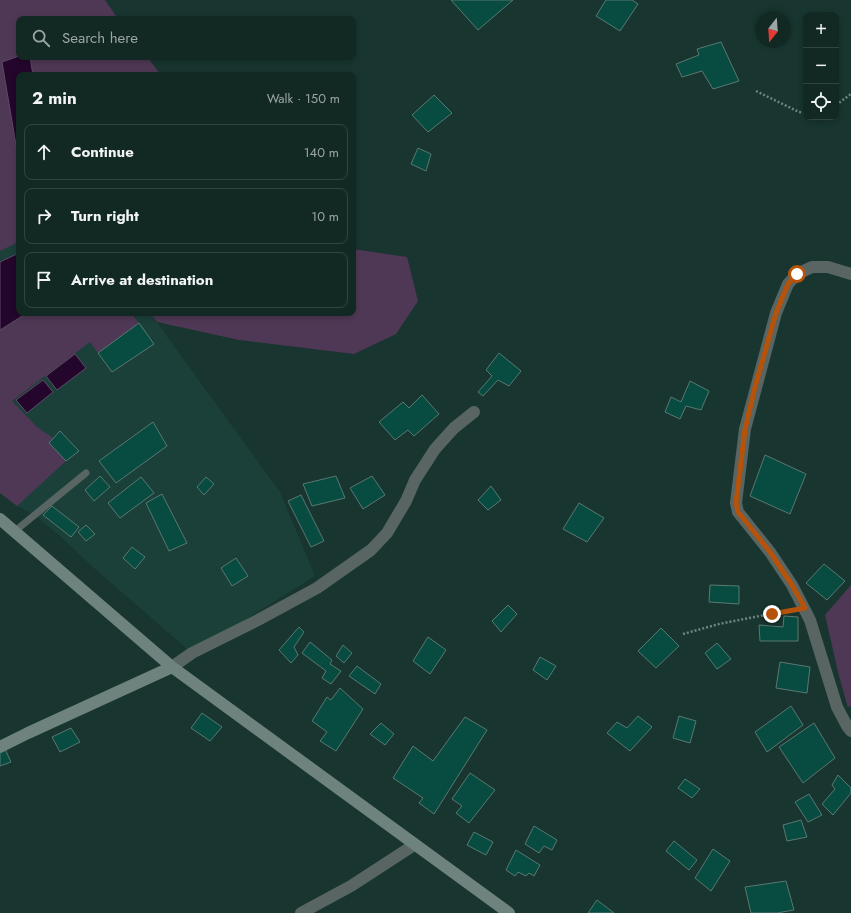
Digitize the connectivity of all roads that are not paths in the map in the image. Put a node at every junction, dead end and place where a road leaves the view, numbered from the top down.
1 (851, 274) edge
2 (474, 412) dead end
3 (86, 473) dead end
4 (0, 520) edge
5 (15, 531) junction
6 (172, 667) junction
7 (851, 731) edge
8 (0, 747) edge
9 (414, 844) junction
10 (301, 913) edge
11 (509, 913) edge

1 - 7 street
2 - 6 street
3 - 5 lane
4 - 5 street
5 - 6 street
6 - 8 street
6 - 9 street
9 - 10 street
9 - 11 street

